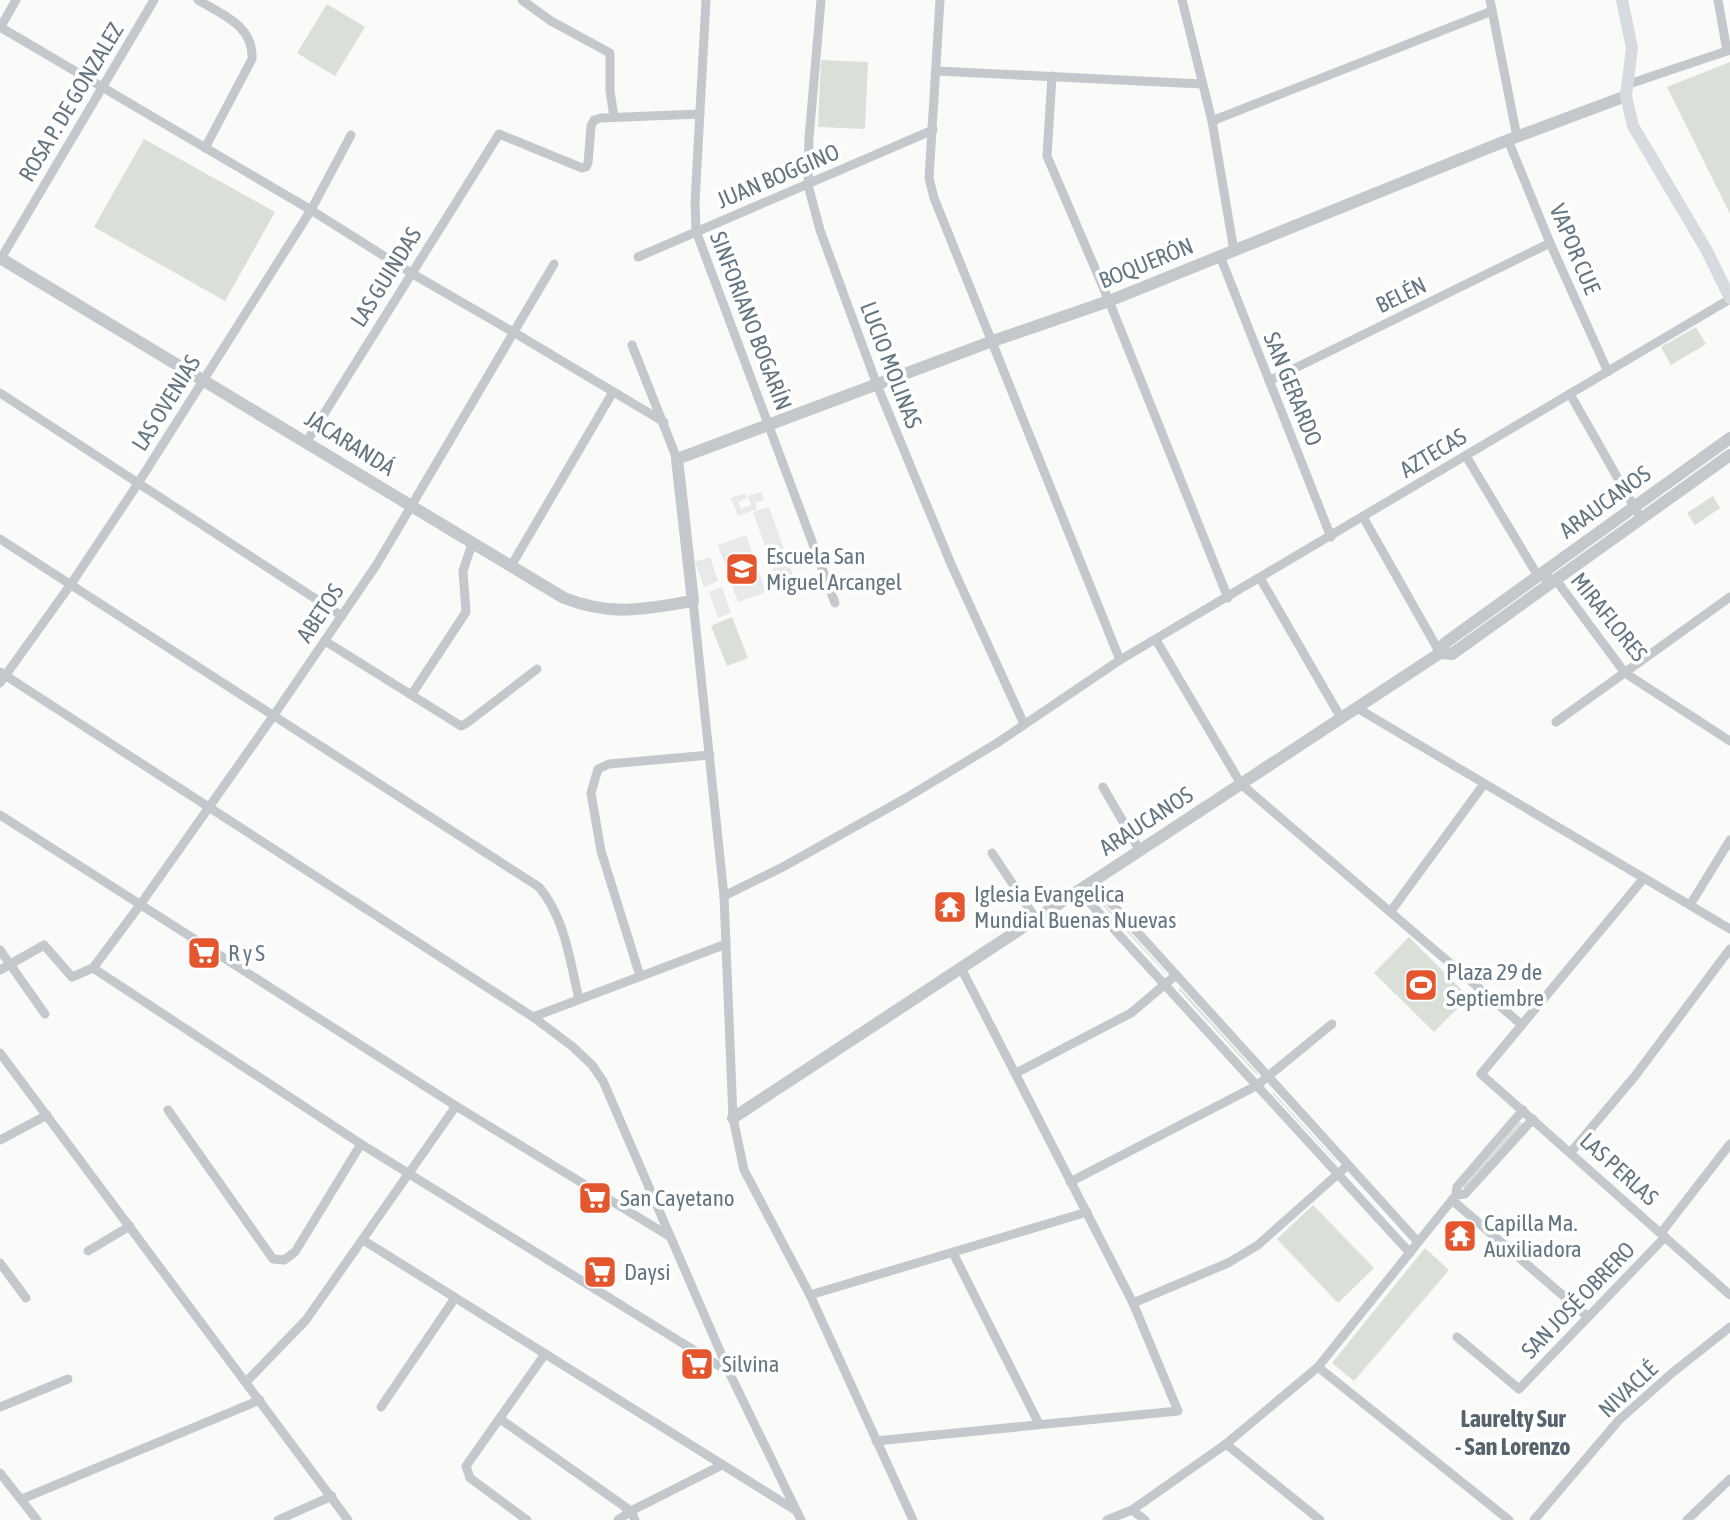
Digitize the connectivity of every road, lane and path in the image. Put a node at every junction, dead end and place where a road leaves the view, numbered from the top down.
1 (16, 0) edge
2 (154, 0) edge
3 (198, 0) edge
4 (522, 0) edge
5 (706, 0) edge
6 (821, 0) edge
7 (940, 0) edge
8 (1182, 0) edge
9 (1490, 0) edge
10 (1622, 0) edge
11 (1718, 0) edge
12 (1492, 11) junction
13 (0, 27) edge
14 (1728, 50) edge
15 (937, 71) junction
16 (1052, 76) junction
17 (1202, 83) junction
18 (102, 87) junction
19 (1628, 90) junction
20 (701, 114) junction
21 (614, 117) junction
22 (1212, 121) junction
23 (933, 130) junction
24 (351, 135) dead end
25 (1513, 138) junction
26 (205, 148) junction
27 (808, 185) junction
28 (311, 210) junction
29 (696, 231) junction
30 (1550, 243) junction
31 (1234, 251) junction
32 (1220, 256) junction
33 (638, 257) dead end
34 (0, 259) edge
35 (554, 264) dead end
36 (411, 273) junction
37 (1730, 298) edge
38 (1109, 301) junction
39 (515, 332) junction
40 (990, 342) junction
41 (632, 345) dead end
42 (1608, 372) junction
43 (204, 379) junction
44 (1269, 382) junction
45 (877, 385) junction
46 (613, 392) junction
47 (0, 394) edge
48 (1570, 394) junction
49 (664, 422) junction
50 (770, 424) junction
51 (1730, 438) edge
52 (307, 441) junction
53 (1730, 455) edge
54 (1466, 456) junction
55 (677, 459) junction
56 (137, 485) junction
57 (411, 505) junction
58 (1638, 513) junction
59 (1363, 517) junction
60 (1331, 537) junction
61 (0, 538) edge
62 (472, 544) junction
63 (511, 566) junction
64 (1538, 576) junction
65 (1261, 578) junction
66 (1556, 580) junction
67 (71, 584) junction
68 (1730, 597) edge
69 (1228, 598) junction
70 (693, 601) junction
71 (835, 603) dead end
72 (342, 616) junction
73 (325, 640) junction
74 (1156, 640) junction
75 (1441, 653) junction
76 (1119, 660) junction
77 (537, 669) dead end
78 (1625, 673) junction
79 (2, 677) edge
80 (412, 694) junction
81 (1357, 708) junction
82 (274, 716) junction
83 (1341, 718) junction
84 (1556, 722) dead end
85 (1024, 724) junction
86 (1730, 741) edge
87 (709, 755) junction
88 (1241, 784) junction
89 (1484, 784) junction
90 (1103, 787) dead end
91 (208, 807) junction
92 (0, 815) edge
93 (1730, 841) edge
94 (1140, 851) junction
95 (992, 853) dead end
96 (1644, 878) junction
97 (1092, 882) junction
98 (1079, 891) junction
99 (724, 896) junction
100 (140, 905) junction
101 (1690, 905) junction
102 (1391, 911) junction
103 (1036, 919) junction
104 (1730, 929) edge
105 (726, 944) junction
106 (1730, 949) edge
107 (0, 950) edge
108 (10, 964) junction
109 (93, 968) junction
110 (961, 968) junction
111 (0, 970) edge
112 (1176, 975) junction
113 (640, 976) junction
114 (1166, 986) junction
115 (579, 999) junction
116 (45, 1014) dead end
117 (533, 1017) junction
118 (1332, 1024) dead end
119 (1522, 1024) junction
120 (0, 1053) edge
121 (1016, 1073) junction
122 (1269, 1077) junction
123 (1256, 1086) junction
124 (456, 1106) junction
125 (168, 1110) dead end
126 (1523, 1110) junction
127 (47, 1115) junction
128 (733, 1118) junction
129 (1533, 1119) junction
130 (0, 1140) edge
131 (361, 1144) junction
132 (1730, 1144) edge
133 (1571, 1152) junction
134 (1348, 1165) junction
135 (410, 1175) junction
136 (1337, 1175) junction
137 (1070, 1182) junction
138 (1454, 1198) junction
139 (1087, 1212) junction
140 (130, 1226) junction
141 (1663, 1235) junction
142 (671, 1237) junction
143 (363, 1240) junction
144 (1419, 1242) junction
145 (88, 1251) dead end
146 (953, 1252) junction
147 (1409, 1253) junction
148 (0, 1263) edge
149 (810, 1295) junction
150 (1730, 1295) edge
151 (26, 1298) dead end
152 (455, 1298) junction
153 (1133, 1303) junction
154 (1588, 1317) junction
155 (1730, 1327) edge
156 (1457, 1337) dead end
157 (545, 1354) junction
158 (1318, 1367) junction
159 (729, 1372) junction
160 (68, 1379) dead end
161 (246, 1381) junction
162 (260, 1400) junction
163 (0, 1407) edge
164 (381, 1407) dead end
165 (500, 1419) junction
166 (1039, 1424) junction
167 (876, 1441) junction
168 (1226, 1444) junction
169 (722, 1465) junction
170 (0, 1473) edge
171 (1730, 1479) edge
172 (332, 1496) junction
173 (22, 1499) junction
174 (796, 1510) junction
175 (1132, 1510) junction
176 (633, 1515) edge
177 (37, 1520) edge
178 (278, 1520) edge
179 (348, 1520) edge
180 (527, 1520) edge
181 (618, 1520) edge
182 (802, 1520) edge
183 (913, 1520) edge
184 (1107, 1520) edge
185 (1145, 1520) edge
186 (1320, 1520) edge
187 (1509, 1520) edge
188 (1534, 1520) edge
189 (1687, 1520) edge

1 - 13 street
2 - 18 street, ROSA P. DE GONZALEZ
3 - 26 street
4 - 21 street
5 - 20 street, SINFORIANO BOGARÍN
6 - 27 street, LUCIO MOLINAS
7 - 15 street
8 - 17 street
9 - 12 street, VAPOR CUE
10 - 19 main road
11 - 14 street
12 - 22 street
12 - 25 street, VAPOR CUE
13 - 18 street
14 - 19 street
15 - 16 street
15 - 23 street
16 - 17 street
16 - 38 street
17 - 22 street
18 - 26 street
18 - 34 street, ROSA P. DE GONZALEZ
19 - 25 street, BOQUERÓN
19 - 37 main road
20 - 21 street
20 - 29 street, SINFORIANO BOGARÍN
21 - 36 street, LAS GUINDAS
22 - 31 street
23 - 27 street, JUAN BOGGINO
23 - 40 street
24 - 28 street, LAS OVENIAS
25 - 30 street, VAPOR CUE
25 - 31 street, BOQUERÓN
26 - 28 street
27 - 29 street, JUAN BOGGINO
27 - 45 street, LUCIO MOLINAS
28 - 36 street
28 - 43 street, LAS OVENIAS
29 - 33 street, JUAN BOGGINO
29 - 50 street, SINFORIANO BOGARÍN
30 - 42 street, VAPOR CUE
30 - 44 street, BELÉN
31 - 32 street, BOQUERÓN
32 - 38 street, BOQUERÓN
32 - 44 street, SAN GERARDO
34 - 43 street, JACARANDÁ
35 - 39 street, ABETOS
36 - 39 street
36 - 52 street, LAS GUINDAS
37 - 42 street, AZTECAS
38 - 40 street, BOQUERÓN
38 - 69 street
39 - 46 street
39 - 57 street, ABETOS
40 - 45 street, BOQUERÓN
40 - 76 street
41 - 49 street
42 - 48 street, AZTECAS
43 - 52 street, JACARANDÁ
43 - 56 street, LAS OVENIAS
44 - 60 street, SAN GERARDO
45 - 50 street, BOQUERÓN
45 - 85 street, LUCIO MOLINAS
46 - 49 street
46 - 63 street
47 - 56 street
48 - 54 street, AZTECAS
48 - 58 street
49 - 55 street
50 - 55 street, BOQUERÓN
50 - 71 street, SINFORIANO BOGARÍN
51 - 58 street, ARAUCANOS
52 - 57 street, JACARANDÁ
53 - 58 street, ARAUCANOS
54 - 59 street, AZTECAS
54 - 64 street, MIRAFLORES
55 - 70 street
56 - 67 street, LAS OVENIAS
56 - 72 street
57 - 62 street, JACARANDÁ
57 - 72 street, ABETOS
58 - 64 street, ARAUCANOS
58 - 66 street, ARAUCANOS
59 - 60 street, AZTECAS
59 - 75 street
60 - 65 street, AZTECAS
61 - 67 street
62 - 63 street, JACARANDÁ
62 - 80 street
63 - 70 street, JACARANDÁ
64 - 66 street, MIRAFLORES
64 - 75 street, ARAUCANOS
65 - 69 street, AZTECAS
65 - 83 street
66 - 75 street, ARAUCANOS
66 - 78 street, MIRAFLORES
67 - 79 street, LAS OVENIAS
67 - 82 street
68 - 78 street
69 - 74 street, AZTECAS
70 - 87 street
72 - 73 street, ABETOS
73 - 80 street
73 - 82 street, ABETOS
74 - 76 street, AZTECAS
74 - 88 street
75 - 81 street, ARAUCANOS
76 - 85 street, AZTECAS
77 - 80 street
78 - 84 street
78 - 86 street, MIRAFLORES
79 - 91 street
81 - 83 street, ARAUCANOS
81 - 89 street
82 - 91 street, ABETOS
82 - 115 street
83 - 88 street, ARAUCANOS
85 - 99 street, AZTECAS
87 - 99 street
87 - 113 street
88 - 94 street, ARAUCANOS
88 - 102 street
89 - 96 street
89 - 102 street
90 - 94 street
91 - 100 street, ABETOS
91 - 117 street
92 - 100 street
93 - 101 street
94 - 97 street, ARAUCANOS
95 - 103 street
96 - 101 street
96 - 119 street
97 - 98 street, ARAUCANOS
97 - 112 street
98 - 103 street, ARAUCANOS
98 - 114 street
99 - 105 street
100 - 109 street, ABETOS
100 - 124 street
101 - 104 street
102 - 119 street
103 - 110 street, ARAUCANOS
105 - 113 street
105 - 128 street
106 - 133 street
107 - 108 street
108 - 109 street
108 - 111 street
108 - 116 street
109 - 131 street
110 - 121 street
110 - 128 street, ARAUCANOS
112 - 114 street
112 - 122 street
113 - 115 street
114 - 121 street
114 - 123 street
115 - 117 street
117 - 142 street
118 - 122 street
119 - 126 street, LAS PERLAS
120 - 127 street
121 - 137 street
122 - 123 street
122 - 134 street
123 - 136 street
123 - 137 street
124 - 135 street
124 - 142 street
125 - 131 street
126 - 129 street, LAS PERLAS
126 - 138 street
127 - 130 street
127 - 140 street
128 - 149 street
129 - 133 street, LAS PERLAS
129 - 138 street
131 - 135 street
132 - 141 street, SAN JOSÉ OBRERO
133 - 141 street, LAS PERLAS
134 - 136 street
134 - 144 street
135 - 143 street
135 - 159 street
136 - 147 street
136 - 153 street
137 - 139 street
138 - 144 street
138 - 154 street
139 - 146 street
139 - 153 street
140 - 145 street
140 - 161 street
141 - 150 street, LAS PERLAS
141 - 154 street, SAN JOSÉ OBRERO
142 - 159 street
143 - 152 street
143 - 161 street
144 - 147 street
146 - 149 street
146 - 166 street
147 - 158 street
148 - 151 street
149 - 167 street
152 - 157 street
152 - 164 street
153 - 166 street
154 - 156 street, SAN JOSÉ OBRERO
155 - 188 street, NIVACLÉ
157 - 165 street
157 - 169 street
158 - 168 street
158 - 187 street
159 - 174 street
160 - 163 street
161 - 162 street
162 - 172 street
162 - 173 street
165 - 176 street
165 - 180 street
166 - 167 street
167 - 183 street
168 - 175 street
168 - 186 street
169 - 174 street
169 - 176 street
170 - 173 street
171 - 189 street
172 - 178 street
172 - 179 street
173 - 177 street
174 - 182 street
175 - 184 street
175 - 185 street
176 - 181 street

